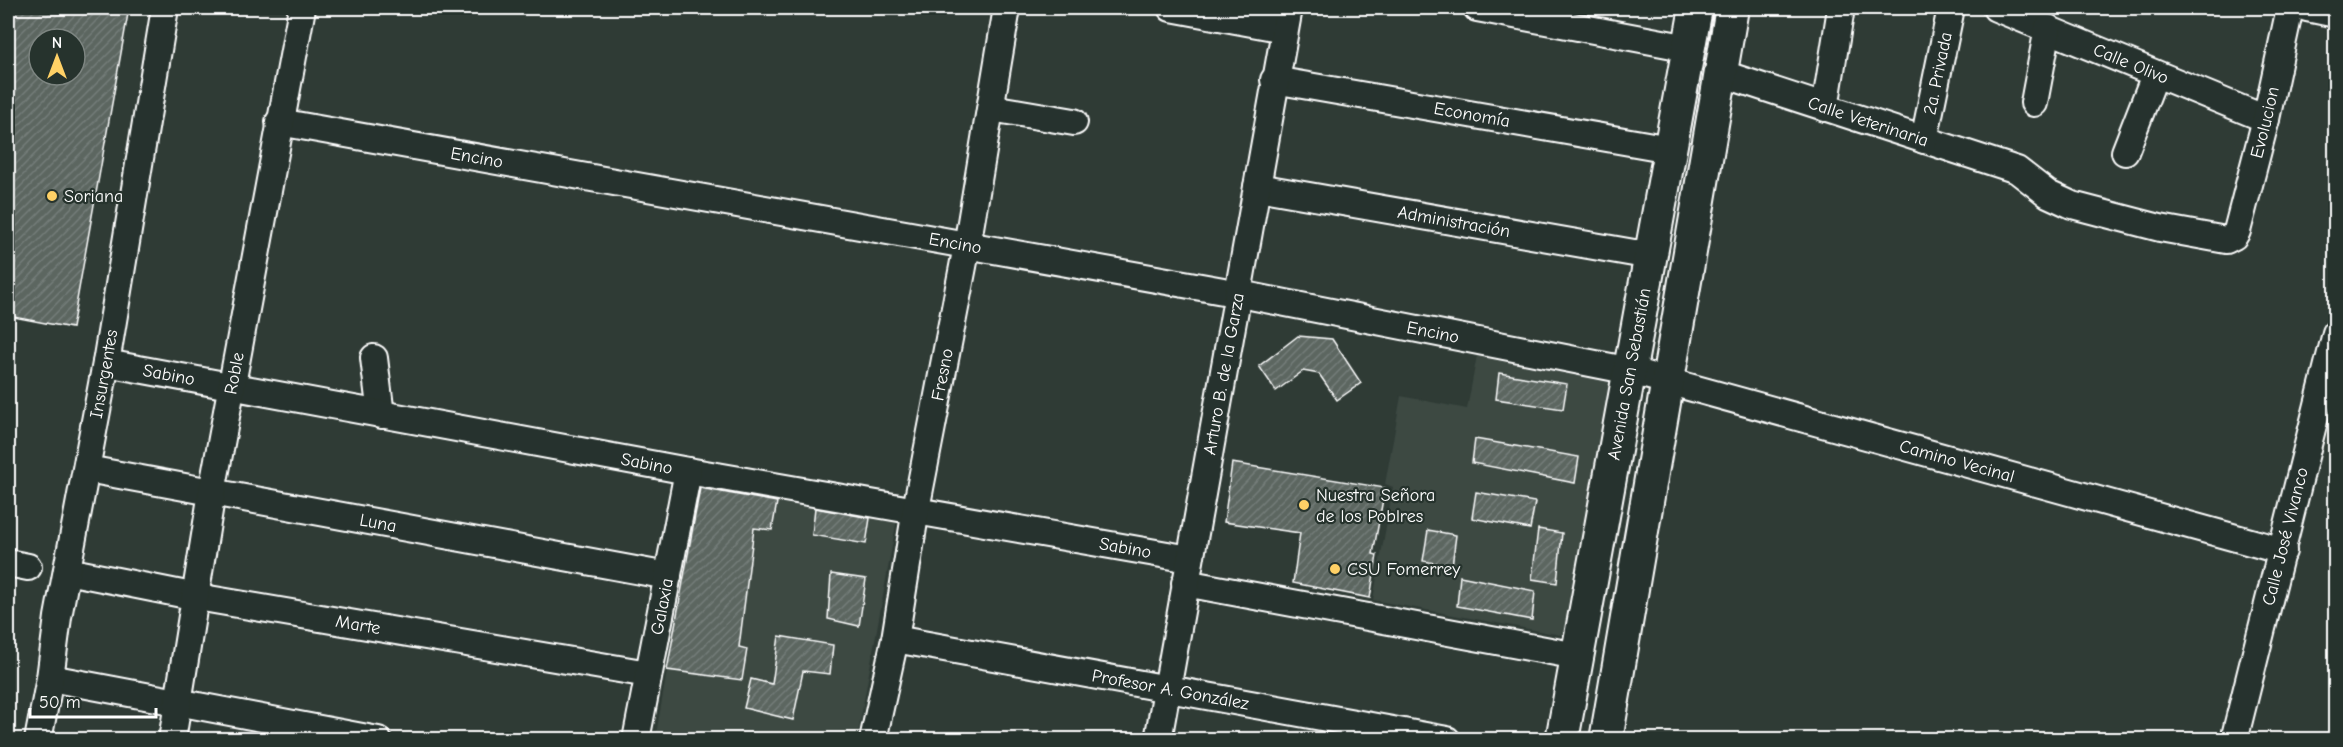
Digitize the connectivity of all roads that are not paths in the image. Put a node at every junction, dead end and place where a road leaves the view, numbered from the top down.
1 (165, 8) edge
2 (302, 8) edge
3 (1007, 8) edge
4 (1171, 8) edge
5 (1477, 8) edge
6 (1696, 8) edge
7 (1732, 8) edge
8 (1841, 8) edge
9 (1951, 8) edge
10 (1996, 8) edge
11 (2290, 8) edge
12 (2307, 8) edge
13 (2336, 14) edge
14 (1286, 18) edge
15 (2048, 28) junction
16 (1689, 48) junction
17 (1720, 73) junction
18 (2155, 75) junction
19 (1274, 80) junction
20 (2034, 103) dead end
21 (991, 108) junction
22 (1825, 108) junction
23 (2266, 119) junction
24 (279, 122) junction
25 (1074, 122) dead end
26 (1924, 140) junction
27 (1670, 149) junction
28 (2125, 152) dead end
29 (1257, 187) junction
30 (2234, 236) joint
31 (967, 246) junction
32 (1651, 256) junction
33 (1240, 294) junction
34 (2336, 333) edge
35 (374, 358) dead end
36 (106, 363) junction
37 (1631, 371) junction
38 (1668, 381) junction
39 (230, 388) junction
40 (381, 415) junction
41 (87, 469) junction
42 (688, 471) junction
43 (212, 492) junction
44 (916, 509) junction
45 (2283, 551) junction
46 (67, 571) junction
47 (1188, 571) junction
48 (668, 576) junction
49 (197, 597) junction
50 (895, 639) junction
51 (1577, 656) junction
52 (648, 674) junction
53 (50, 678) junction
54 (1169, 687) junction
55 (179, 704) junction
56 (38, 740) edge
57 (172, 740) edge
58 (378, 740) edge
59 (636, 740) edge
60 (873, 740) edge
61 (1158, 740) edge
62 (1447, 740) edge
63 (1562, 740) edge
64 (1606, 740) edge
65 (2234, 740) edge

1 - 36 street, Insurgentes
2 - 24 street, Roble
3 - 21 street, Fresno
4 - 14 street
5 - 16 street
6 - 16 main road, Avenida San Sebastián
7 - 17 main road
8 - 22 street
9 - 26 street, 2a. Privada
10 - 15 street, Calle Olivo
11 - 23 street, Evolucion
12 - 13 street
14 - 19 street, Arturo B. de la Garza
15 - 18 street, Calle Olivo
15 - 20 street
16 - 27 main road, Avenida San Sebastián
17 - 22 street, Calle Veterinaria
17 - 38 main road
18 - 23 street, Calle Olivo
18 - 28 street
19 - 27 street, Economía
19 - 29 street, Arturo B. de la Garza
21 - 25 street
21 - 31 street, Fresno
22 - 26 street, Calle Veterinaria
23 - 30 street, Evolucion
24 - 31 street, Encino
24 - 39 street, Roble
26 - 30 street, Calle Veterinaria
27 - 32 main road, Avenida San Sebastián
29 - 32 street, Administración
29 - 33 street, Arturo B. de la Garza
31 - 33 street, Encino
31 - 44 street, Fresno
32 - 37 main road, Avenida San Sebastián
33 - 37 street, Encino
33 - 47 street, Arturo B. de la Garza
34 - 45 street, Calle José Vivanco
35 - 40 street
36 - 39 street, Sabino
36 - 41 street, Insurgentes
37 - 38 street, Camino Vecinal
37 - 51 main road, Avenida San Sebastián
38 - 45 street, Camino Vecinal
38 - 64 main road
39 - 40 street, Sabino
39 - 43 street, Roble
40 - 42 street, Sabino
41 - 43 street, Luna
41 - 46 street, Insurgentes
42 - 44 street, Sabino
42 - 48 street, Galaxia
43 - 48 street, Luna
43 - 49 street, Roble
44 - 47 street, Sabino
44 - 50 street, Fresno
45 - 65 street, Calle José Vivanco
46 - 49 street, Marte
46 - 53 street, Insurgentes
47 - 51 street, Sabino
47 - 54 street, Arturo B. de la Garza
48 - 52 street, Galaxia
49 - 52 street, Marte
49 - 55 street, Roble
50 - 54 street, Profesor A. González
50 - 60 street, Fresno
51 - 63 main road, Avenida San Sebastián
52 - 59 street, Galaxia
53 - 55 street
53 - 56 street, Insurgentes
54 - 61 street, Arturo B. de la Garza
54 - 62 street, Profesor A. González
55 - 57 street, Roble
55 - 58 street

